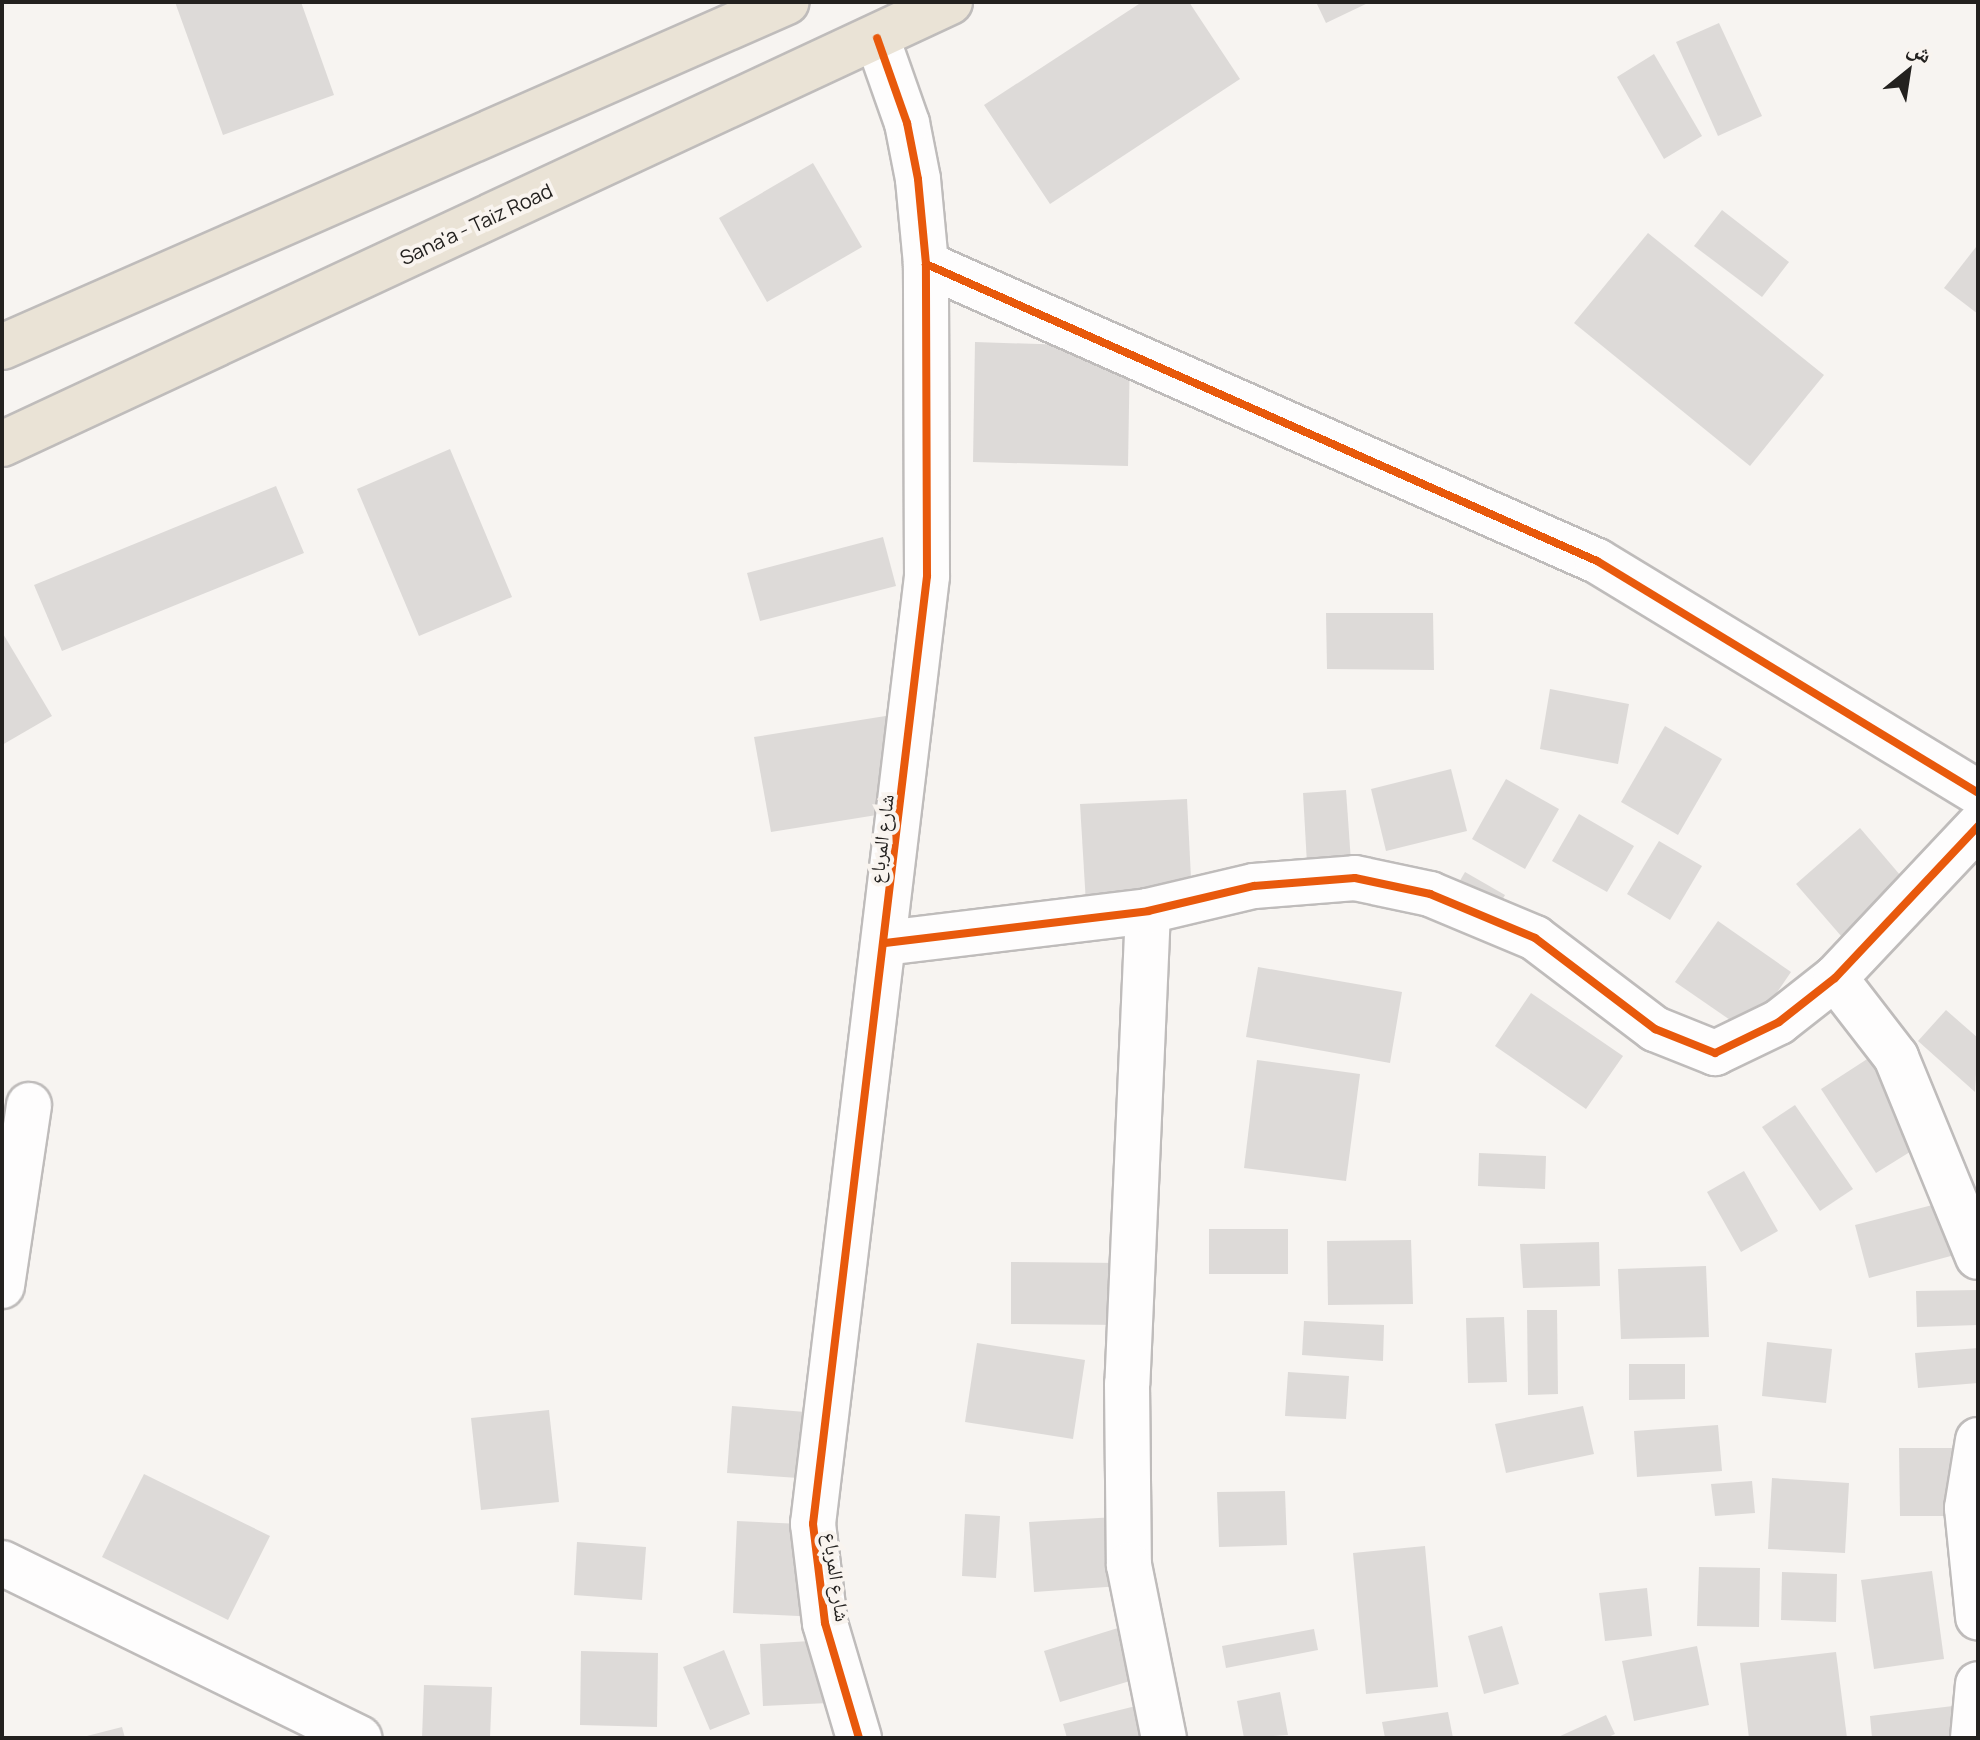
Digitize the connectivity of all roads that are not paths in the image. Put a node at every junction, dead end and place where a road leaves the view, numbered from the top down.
1 (787, 2) edge
2 (950, 2) edge
3 (877, 38) junction
4 (926, 264) junction
5 (2, 347) edge
6 (2, 444) edge
7 (1978, 793) edge
8 (1978, 826) edge
9 (1148, 911) junction
10 (885, 943) junction
11 (1835, 978) junction
12 (29, 1105) dead end
13 (1978, 1257) edge
14 (2, 1286) edge
15 (1978, 1440) edge
16 (2, 1563) edge
17 (1978, 1617) edge
18 (1978, 1684) edge
19 (360, 1738) edge
20 (859, 1738) edge
21 (1164, 1738) edge
22 (1973, 1738) edge

1 - 5 highway
2 - 3 highway, Sana'a - Taiz Road
3 - 4 street, شارع المرباع
3 - 6 highway, Sana'a - Taiz Road
4 - 7 street
4 - 10 street, شارع المرباع
8 - 11 street
9 - 10 street
9 - 11 street
9 - 21 street
10 - 20 street, شارع المرباع
11 - 13 street
12 - 14 street
15 - 17 street
16 - 19 street
18 - 22 street

